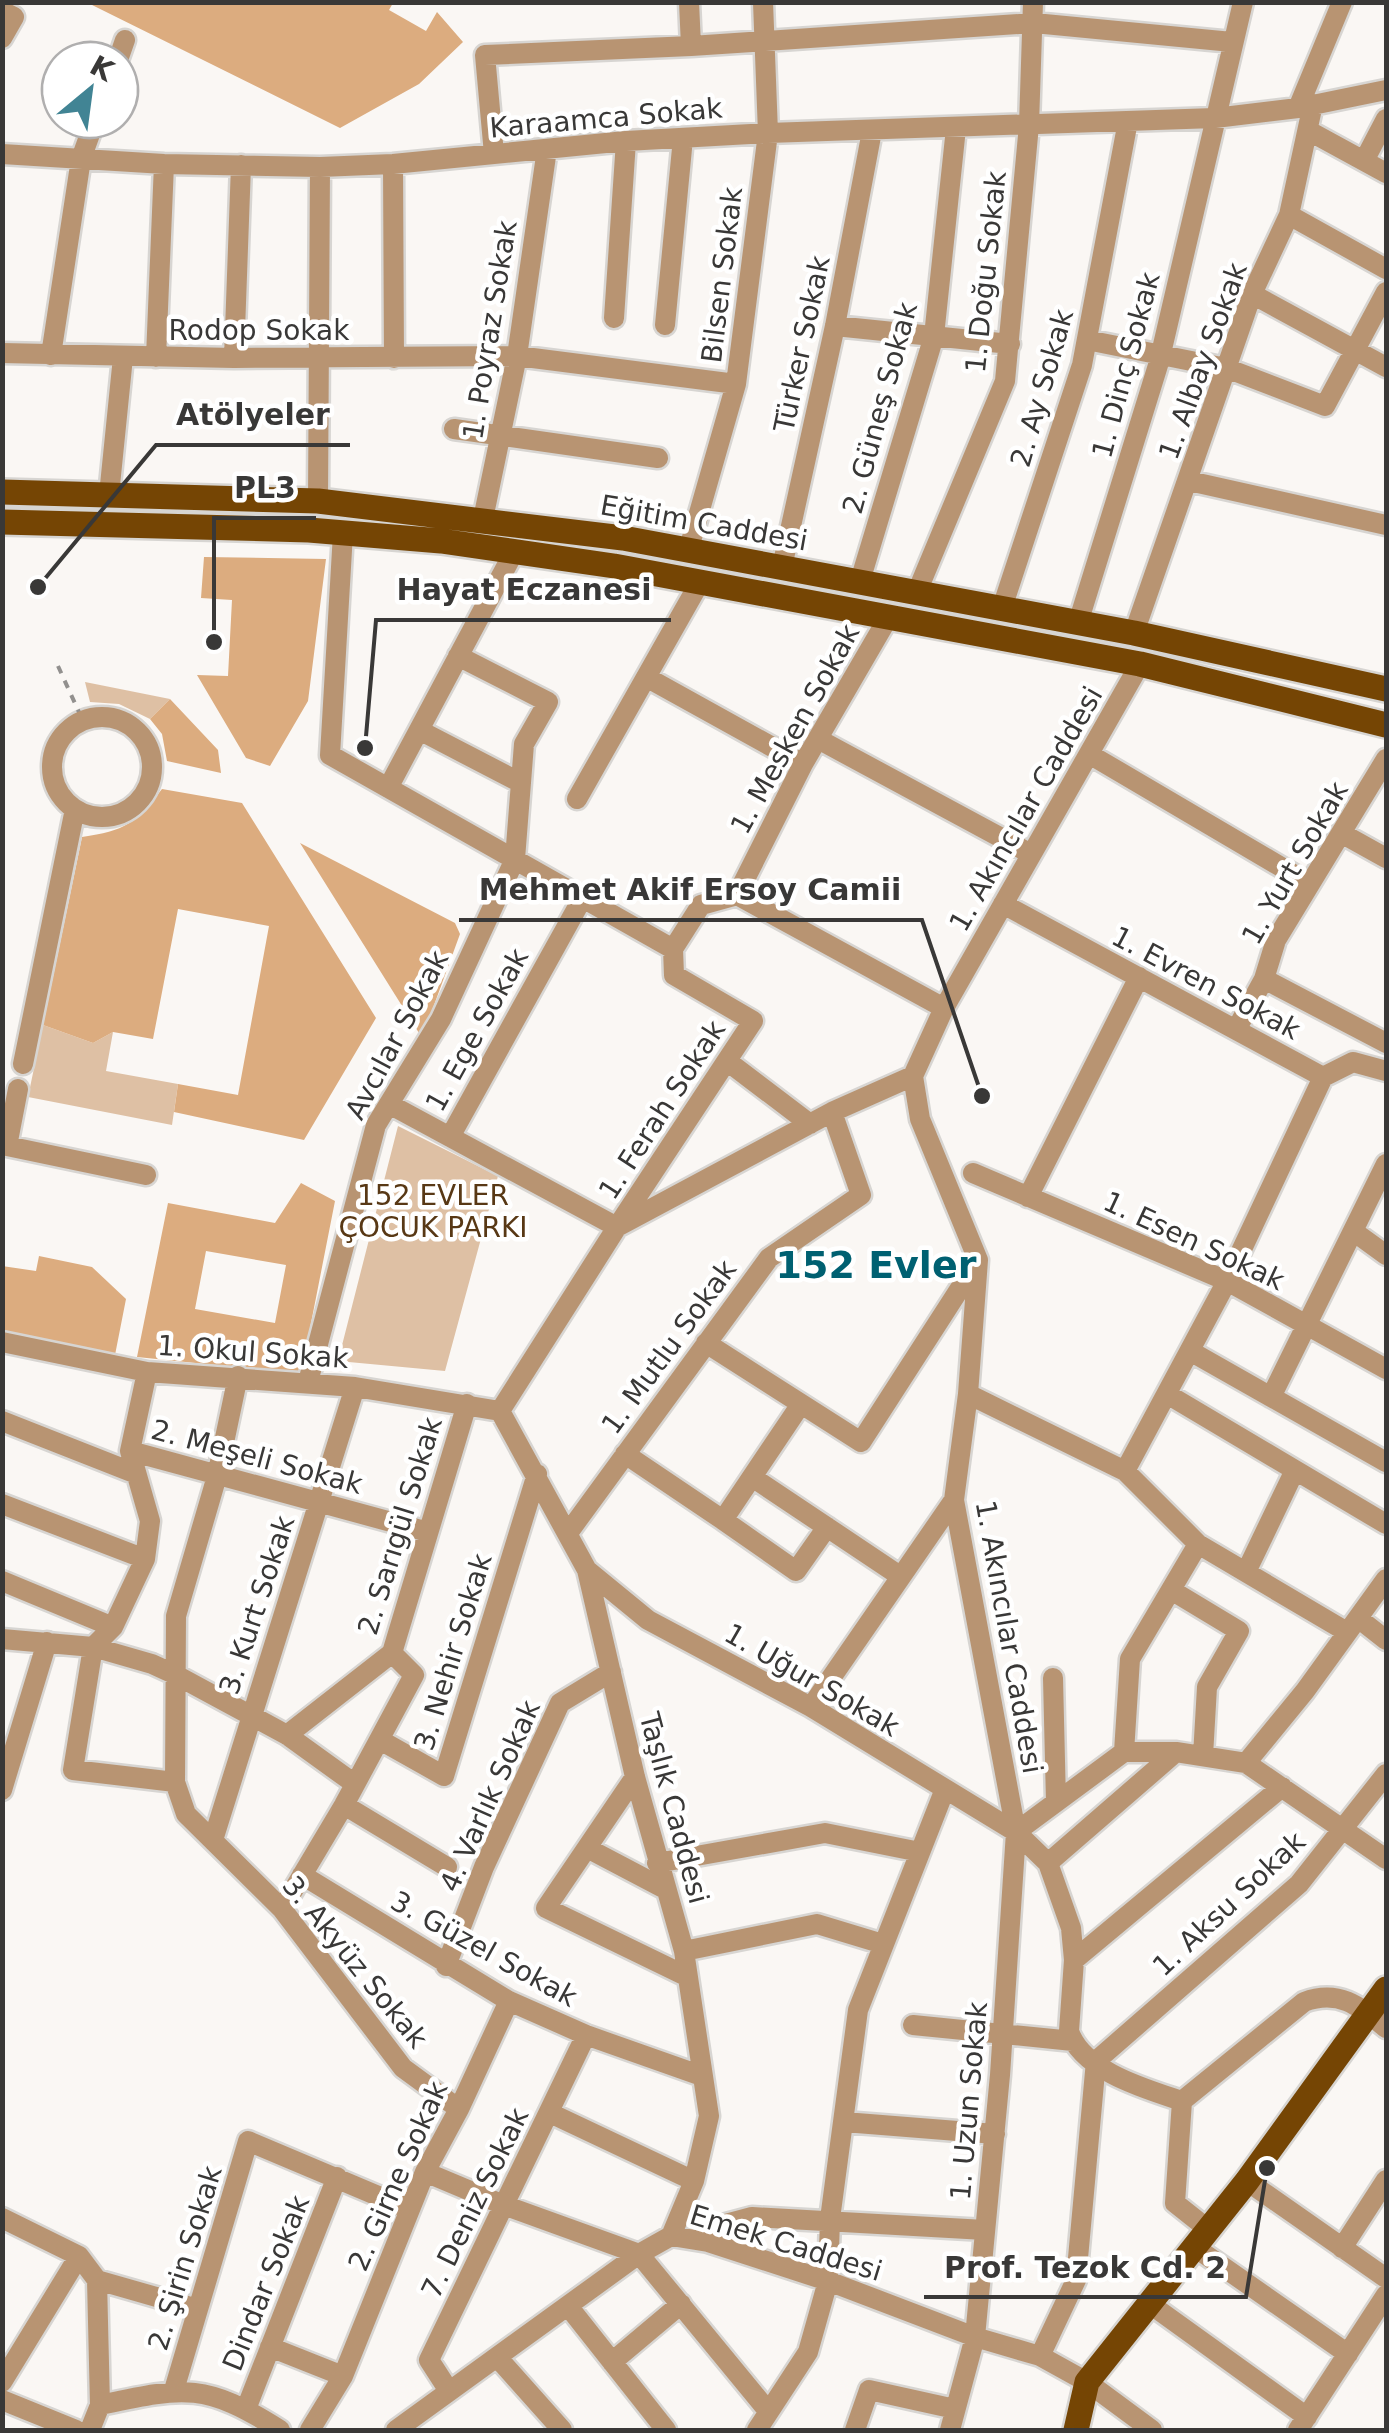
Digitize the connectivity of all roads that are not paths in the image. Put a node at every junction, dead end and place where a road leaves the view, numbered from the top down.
1 (690, 2) edge
2 (763, 2) edge
3 (1243, 2) edge
4 (1342, 2) edge
5 (2, 11) edge
6 (1034, 13) edge
7 (2, 38) edge
8 (764, 40) junction
9 (1232, 42) junction
10 (691, 46) junction
11 (1386, 90) edge
12 (1305, 106) junction
13 (1215, 118) junction
14 (1386, 119) edge
15 (1128, 121) junction
16 (1030, 125) junction
17 (956, 128) junction
18 (872, 131) junction
19 (1308, 131) junction
20 (768, 133) junction
21 (683, 138) junction
22 (88, 140) edge
23 (626, 141) junction
24 (546, 149) junction
25 (2, 154) edge
26 (494, 154) junction
27 (81, 159) junction
28 (1364, 161) junction
29 (164, 164) junction
30 (392, 164) junction
31 (241, 166) junction
32 (320, 167) junction
33 (1386, 173) edge
34 (1289, 215) junction
35 (1386, 268) edge
36 (1386, 292) edge
37 (1252, 294) junction
38 (614, 318) dead end
39 (665, 326) dead end
40 (834, 326) junction
41 (934, 336) junction
42 (1087, 340) junction
43 (1010, 344) junction
44 (1356, 350) junction
45 (2, 353) edge
46 (1161, 354) junction
47 (51, 355) junction
48 (516, 356) junction
49 (123, 357) junction
50 (156, 357) junction
51 (320, 357) junction
52 (234, 358) junction
53 (394, 358) junction
54 (1386, 366) edge
55 (1226, 368) junction
56 (736, 384) junction
57 (454, 429) dead end
58 (501, 436) junction
59 (658, 458) dead end
60 (1189, 481) junction
61 (2, 492) edge
62 (110, 495) junction
63 (318, 502) junction
64 (483, 519) junction
65 (2, 522) edge
66 (1386, 525) edge
67 (343, 533) junction
68 (689, 548) junction
69 (514, 552) junction
70 (782, 567) junction
71 (860, 581) junction
72 (700, 582) junction
73 (917, 592) junction
74 (1002, 608) junction
75 (888, 618) junction
76 (1078, 622) junction
77 (1134, 633) junction
78 (458, 656) junction
79 (1140, 664) junction
80 (646, 677) junction
81 (1386, 689) edge
82 (1386, 725) edge
83 (419, 730) junction
84 (818, 739) junction
85 (1089, 754) junction
86 (1386, 760) edge
87 (804, 764) junction
88 (521, 784) junction
89 (388, 788) junction
90 (577, 799) dead end
91 (75, 809) junction
92 (1342, 834) junction
93 (1032, 854) junction
94 (1386, 858) edge
95 (515, 859) junction
96 (1310, 884) junction
97 (736, 895) junction
98 (582, 898) junction
99 (1003, 904) junction
100 (673, 949) junction
101 (1139, 978) junction
102 (1264, 979) junction
103 (944, 1008) junction
104 (1236, 1030) junction
105 (1386, 1043) edge
106 (727, 1061) junction
107 (23, 1064) dead end
108 (1386, 1071) edge
109 (913, 1076) junction
110 (1323, 1077) junction
111 (18, 1089) dead end
112 (389, 1104) junction
113 (832, 1112) junction
114 (810, 1124) junction
115 (450, 1136) junction
116 (1386, 1164) edge
117 (146, 1174) dead end
118 (973, 1174) dead end
119 (1028, 1196) junction
120 (618, 1227) junction
121 (1353, 1232) junction
122 (1386, 1255) edge
123 (978, 1260) junction
124 (1227, 1281) junction
125 (1307, 1325) junction
126 (2, 1342) edge
127 (706, 1343) junction
128 (1190, 1351) junction
129 (1386, 1370) edge
130 (147, 1372) junction
131 (238, 1376) junction
132 (308, 1382) junction
133 (355, 1386) junction
134 (968, 1394) junction
135 (1167, 1394) junction
136 (1271, 1397) junction
137 (467, 1404) junction
138 (802, 1404) junction
139 (500, 1411) junction
140 (2, 1421) edge
141 (130, 1451) junction
142 (625, 1454) junction
143 (1386, 1462) edge
144 (1295, 1470) junction
145 (1125, 1471) junction
146 (134, 1473) junction
147 (537, 1474) junction
148 (217, 1476) junction
149 (752, 1477) junction
150 (954, 1500) junction
151 (319, 1503) junction
152 (2, 1504) edge
153 (724, 1520) junction
154 (1386, 1524) edge
155 (827, 1527) junction
156 (428, 1532) junction
157 (568, 1533) junction
158 (1198, 1544) junction
159 (144, 1559) junction
160 (587, 1570) junction
161 (1246, 1572) junction
162 (900, 1576) junction
163 (1386, 1579) edge
164 (2, 1581) edge
165 (1170, 1590) junction
166 (1352, 1625) junction
167 (114, 1628) junction
168 (2, 1639) edge
169 (1386, 1640) edge
170 (47, 1642) junction
171 (92, 1648) junction
172 (392, 1653) junction
173 (611, 1672) junction
174 (176, 1676) junction
175 (1053, 1678) dead end
176 (811, 1707) junction
177 (250, 1715) junction
178 (287, 1734) junction
179 (380, 1740) junction
180 (1124, 1752) junction
181 (1176, 1752) junction
182 (1204, 1756) junction
183 (1246, 1763) junction
184 (1386, 1774) edge
185 (635, 1777) junction
186 (176, 1782) junction
187 (355, 1784) junction
188 (1282, 1787) junction
189 (945, 1789) junction
190 (2, 1790) edge
191 (1056, 1802) junction
192 (344, 1806) junction
193 (1346, 1830) junction
194 (1016, 1832) junction
195 (213, 1840) junction
196 (587, 1848) junction
197 (920, 1852) junction
198 (1386, 1858) edge
199 (657, 1862) junction
200 (1048, 1862) junction
201 (447, 1867) dead end
202 (302, 1875) junction
203 (666, 1889) junction
204 (282, 1910) junction
205 (883, 1944) junction
206 (684, 1951) junction
207 (1074, 1960) junction
208 (446, 1966) junction
209 (686, 1976) junction
210 (1386, 1988) edge
211 (509, 2001) junction
212 (1377, 2021) edge
213 (913, 2025) dead end
214 (1003, 2034) junction
215 (586, 2035) junction
216 (1073, 2042) junction
217 (1096, 2061) junction
218 (702, 2076) junction
219 (1182, 2101) junction
220 (459, 2108) junction
221 (550, 2112) junction
222 (844, 2122) junction
223 (994, 2134) junction
224 (425, 2172) junction
225 (337, 2177) junction
226 (1386, 2180) edge
227 (694, 2181) junction
228 (1247, 2181) junction
229 (506, 2206) junction
230 (409, 2209) junction
231 (2, 2218) edge
232 (830, 2219) junction
233 (985, 2230) junction
234 (670, 2236) junction
235 (1202, 2239) junction
236 (708, 2242) junction
237 (1342, 2248) junction
238 (639, 2254) junction
239 (78, 2256) junction
240 (1386, 2278) edge
241 (97, 2280) junction
242 (828, 2281) junction
243 (1386, 2296) edge
244 (680, 2304) junction
245 (1150, 2304) junction
246 (568, 2306) junction
247 (198, 2309) junction
248 (974, 2338) junction
249 (270, 2348) junction
250 (1348, 2354) junction
251 (1040, 2356) junction
252 (497, 2357) junction
253 (612, 2362) junction
254 (342, 2376) junction
255 (2, 2382) edge
256 (1087, 2382) junction
257 (174, 2390) junction
258 (450, 2391) junction
259 (2, 2400) edge
260 (100, 2406) junction
261 (246, 2408) junction
262 (955, 2408) junction
263 (768, 2411) junction
264 (1302, 2424) edge
265 (76, 2430) edge
266 (90, 2430) edge
267 (280, 2430) edge
268 (310, 2430) edge
269 (396, 2430) edge
270 (562, 2430) edge
271 (666, 2430) edge
272 (756, 2430) edge
273 (855, 2430) edge
274 (950, 2430) edge
275 (1076, 2430) edge
276 (1152, 2430) edge

1 - 10 street
2 - 8 street, Bilsen Sokak
3 - 9 street, 1. Dinç Sokak
4 - 12 street, 1. Albay Sokak
5 - 7 street
6 - 8 street
6 - 9 street
6 - 16 street, 1. Doğu Sokak
8 - 10 street
8 - 20 street, Bilsen Sokak
9 - 13 street, 1. Dinç Sokak
10 - 26 street
11 - 12 street, Karaamca Sokak
12 - 13 street, Karaamca Sokak
12 - 19 street, 1. Albay Sokak
13 - 15 street, Karaamca Sokak
13 - 46 street, 1. Dinç Sokak
14 - 28 street
15 - 16 street, Karaamca Sokak
15 - 42 street, 2. Ay Sokak
16 - 17 street, Karaamca Sokak
16 - 43 street, 1. Doğu Sokak
17 - 18 street, Karaamca Sokak
17 - 41 street, 2. Güneş Sokak
18 - 20 street, Karaamca Sokak
18 - 40 street, Türker Sokak
19 - 28 street
19 - 34 street, 1. Albay Sokak
20 - 21 street, Karaamca Sokak
20 - 56 street, Bilsen Sokak
21 - 23 street, Karaamca Sokak
21 - 39 street
22 - 27 street
23 - 24 street, Karaamca Sokak
23 - 38 street
24 - 26 street, Karaamca Sokak
24 - 48 street, 1. Poyraz Sokak
25 - 27 street, Karaamca Sokak
26 - 30 street, Karaamca Sokak
27 - 29 street, Karaamca Sokak
27 - 47 street
28 - 33 street
29 - 31 street, Karaamca Sokak
29 - 50 street
30 - 32 street, Karaamca Sokak
30 - 53 street
31 - 32 street, Karaamca Sokak
31 - 52 street
32 - 51 street
34 - 35 street
34 - 37 street, 1. Albay Sokak
36 - 44 street
37 - 44 street
37 - 55 street, 1. Albay Sokak
40 - 41 street
40 - 70 street, Türker Sokak
41 - 43 street
41 - 71 street, 2. Güneş Sokak
42 - 46 street
42 - 74 street, 2. Ay Sokak
43 - 73 street, 1. Doğu Sokak
44 - 54 street
44 - 55 street
45 - 47 street, Rodop Sokak
46 - 55 street
46 - 76 street, 1. Dinç Sokak
47 - 49 street, Rodop Sokak
48 - 53 street, Rodop Sokak
48 - 56 street, Rodop Sokak
48 - 58 street, 1. Poyraz Sokak
49 - 50 street, Rodop Sokak
49 - 62 street
50 - 52 street, Rodop Sokak
51 - 52 street, Rodop Sokak
51 - 53 street, Rodop Sokak
51 - 63 street
55 - 60 street, 1. Albay Sokak
56 - 68 street, Bilsen Sokak
57 - 58 street
58 - 59 street
58 - 64 street, 1. Poyraz Sokak
60 - 66 street
60 - 77 street, 1. Albay Sokak
61 - 62 main road, Eğitim Caddesi
62 - 63 main road, Eğitim Caddesi
63 - 64 main road, Eğitim Caddesi
64 - 68 main road, Eğitim Caddesi
65 - 67 main road, Eğitim Caddesi
67 - 69 main road, Eğitim Caddesi
67 - 89 street
68 - 70 main road, Eğitim Caddesi
69 - 72 main road, Eğitim Caddesi
69 - 78 street
70 - 71 main road, Eğitim Caddesi
71 - 73 main road, Eğitim Caddesi
72 - 75 main road, Eğitim Caddesi
72 - 80 street
73 - 74 main road, Eğitim Caddesi
74 - 76 main road, Eğitim Caddesi
75 - 79 main road, Eğitim Caddesi
75 - 84 street, 1. Mesken Sokak
76 - 77 main road, Eğitim Caddesi
77 - 81 main road, Eğitim Caddesi
78 - 83 street
78 - 88 street, Avcılar Sokak
79 - 82 main road, Eğitim Caddesi
79 - 85 street, 1. Akıncılar Caddesi
80 - 87 street
80 - 90 street
83 - 88 street
83 - 89 street
84 - 87 street, 1. Mesken Sokak
84 - 93 street
85 - 93 street, 1. Akıncılar Caddesi
85 - 96 street
86 - 92 street, 1. Yurt Sokak
87 - 97 street, 1. Mesken Sokak
88 - 95 street, Avcılar Sokak
89 - 95 street
91 - 91 street
91 - 107 street
92 - 94 street
92 - 96 street, 1. Yurt Sokak
93 - 99 street, 1. Akıncılar Caddesi
95 - 98 street
95 - 112 street, Avcılar Sokak
96 - 102 street, 1. Yurt Sokak
97 - 100 street
97 - 103 street
98 - 100 street
98 - 115 street, 1. Ege Sokak
99 - 101 street, 1. Evren Sokak
99 - 103 street, 1. Akıncılar Caddesi
100 - 106 street, 1. Ferah Sokak
101 - 104 street, 1. Evren Sokak
101 - 119 street
102 - 104 street
102 - 105 street, 1. Yurt Sokak
103 - 109 street, 1. Akıncılar Caddesi
104 - 110 street, 1. Evren Sokak
106 - 114 street
106 - 120 street, 1. Ferah Sokak
108 - 110 street
109 - 113 street
109 - 123 street, 1. Akıncılar Caddesi
110 - 124 street
111 - 117 street
112 - 115 street
112 - 132 street, Avcılar Sokak
113 - 114 street
113 - 127 street, 1. Mutlu Sokak
114 - 120 street
115 - 120 street
116 - 121 street
118 - 119 street, 1. Esen Sokak
119 - 124 street, 1. Esen Sokak
120 - 139 street, 1. Ferah Sokak
121 - 122 street
121 - 125 street
123 - 134 street, 1. Akıncılar Caddesi
123 - 138 street
124 - 125 street, 1. Esen Sokak
124 - 128 street
125 - 129 street, 1. Esen Sokak
125 - 136 street
126 - 130 street, 1. Okul Sokak
127 - 138 street
127 - 142 street, 1. Mutlu Sokak
128 - 135 street
128 - 136 street
130 - 131 street, 1. Okul Sokak
130 - 141 street
131 - 132 street, 1. Okul Sokak
131 - 148 street, 3. Akyüz Sokak
132 - 133 street, 1. Okul Sokak
133 - 137 street, 1. Okul Sokak
133 - 151 street, 3. Kurt Sokak
134 - 145 street
134 - 150 street, 1. Akıncılar Caddesi
135 - 144 street
135 - 145 street
136 - 143 street
137 - 139 street, 1. Okul Sokak
137 - 156 street, 2. Sarıgül Sokak
138 - 149 street
139 - 147 street, Taşlık Caddesi
140 - 146 street
141 - 146 street
141 - 148 street, 2. Meşeli Sokak
142 - 153 street
142 - 157 street, 1. Mutlu Sokak
144 - 154 street
144 - 161 street
145 - 158 street
146 - 159 street
147 - 157 street, Taşlık Caddesi
147 - 179 street, 3. Nehir Sokak
148 - 151 street, 2. Meşeli Sokak
148 - 174 street, 3. Akyüz Sokak
149 - 153 street
149 - 155 street
150 - 162 street
150 - 194 street, 1. Akıncılar Caddesi
151 - 156 street, 2. Meşeli Sokak
151 - 177 street, 3. Kurt Sokak
152 - 159 street
153 - 155 street
155 - 162 street
156 - 172 street, 2. Sarıgül Sokak
157 - 160 street, Taşlık Caddesi
158 - 161 street
158 - 165 street
159 - 167 street
160 - 173 street, Taşlık Caddesi
160 - 176 street, 1. Uğur Sokak
161 - 166 street
162 - 176 street
163 - 166 street
164 - 167 street
165 - 180 street
165 - 182 street
166 - 169 street
166 - 183 street
167 - 171 street
168 - 170 street
170 - 171 street
170 - 190 street
171 - 174 street
171 - 186 street
172 - 178 street, 2. Sarıgül Sokak
172 - 179 street
173 - 185 street, Taşlık Caddesi
173 - 208 street, 4. Varlık Sokak
174 - 177 street
174 - 186 street, 3. Akyüz Sokak
175 - 191 street
176 - 189 street, 1. Uğur Sokak
177 - 178 street
177 - 195 street, 3. Kurt Sokak
178 - 187 street
179 - 187 street
180 - 181 street
180 - 191 street
181 - 182 street
181 - 200 street
182 - 183 street
183 - 188 street
184 - 193 street, 1. Aksu Sokak
185 - 196 street
185 - 199 street, Taşlık Caddesi
186 - 195 street, 3. Akyüz Sokak
187 - 192 street
188 - 193 street
188 - 207 street
189 - 194 street, 1. Uğur Sokak
189 - 197 street
191 - 194 street
192 - 201 street
192 - 202 street
193 - 198 street
193 - 217 street, 1. Aksu Sokak
194 - 200 street
194 - 214 street, 1. Uzun Sokak
195 - 204 street, 3. Akyüz Sokak
196 - 203 street
196 - 209 street
197 - 199 street
197 - 205 street
199 - 203 street, Taşlık Caddesi
200 - 207 street
202 - 204 street
202 - 208 street, 3. Güzel Sokak
203 - 206 street, Taşlık Caddesi
204 - 220 street, 3. Akyüz Sokak
205 - 206 street
205 - 222 street
206 - 209 street, Taşlık Caddesi
207 - 216 street
208 - 211 street, 3. Güzel Sokak
209 - 218 street, Taşlık Caddesi
210 - 212 main road
211 - 215 street, 3. Güzel Sokak
211 - 220 street, 2. Girne Sokak
212 - 219 street
212 - 228 main road
213 - 214 street
214 - 216 street
214 - 223 street, 1. Uzun Sokak
215 - 218 street, 3. Güzel Sokak
215 - 221 street, 7. Deniz Sokak
216 - 217 street
217 - 219 street
217 - 251 street
218 - 227 street, Taşlık Caddesi
219 - 235 street
220 - 224 street, 2. Girne Sokak
221 - 227 street
221 - 229 street, 7. Deniz Sokak
222 - 223 street
222 - 232 street
223 - 233 street, 1. Uzun Sokak
224 - 229 street
224 - 230 street, 2. Girne Sokak
225 - 230 street
225 - 247 street, 2. Şirin Sokak
225 - 249 street, Dindar Sokak
226 - 237 street
227 - 234 street, Taşlık Caddesi
228 - 235 main road
228 - 237 street
229 - 238 street
229 - 258 street, 7. Deniz Sokak
230 - 254 street, 2. Girne Sokak
231 - 239 street
232 - 233 street
232 - 236 street
232 - 242 street
233 - 248 street, 1. Uzun Sokak
234 - 236 street, Emek Caddesi
234 - 238 street, Emek Caddesi
235 - 245 main road
235 - 250 street
236 - 242 street, Emek Caddesi
237 - 240 street
238 - 244 street
238 - 246 street, Emek Caddesi
239 - 241 street
239 - 255 street
241 - 247 street
241 - 260 street
242 - 248 street, Emek Caddesi
242 - 263 street
243 - 250 street
244 - 253 street
244 - 263 street
245 - 256 main road
245 - 264 street
246 - 252 street, Emek Caddesi
246 - 253 street
247 - 257 street, 2. Şirin Sokak
248 - 251 street, Emek Caddesi
248 - 262 street, 1. Uzun Sokak
249 - 254 street
249 - 261 street, Dindar Sokak
250 - 264 street
251 - 256 street, Emek Caddesi
252 - 258 street, Emek Caddesi
252 - 270 street
253 - 271 street
254 - 268 street, 2. Girne Sokak
256 - 275 main road
256 - 276 street, Emek Caddesi
257 - 260 street
257 - 261 street
258 - 269 street, Emek Caddesi
259 - 265 street
260 - 266 street
261 - 267 street
262 - 273 street
262 - 274 street, 1. Uzun Sokak
263 - 272 street

